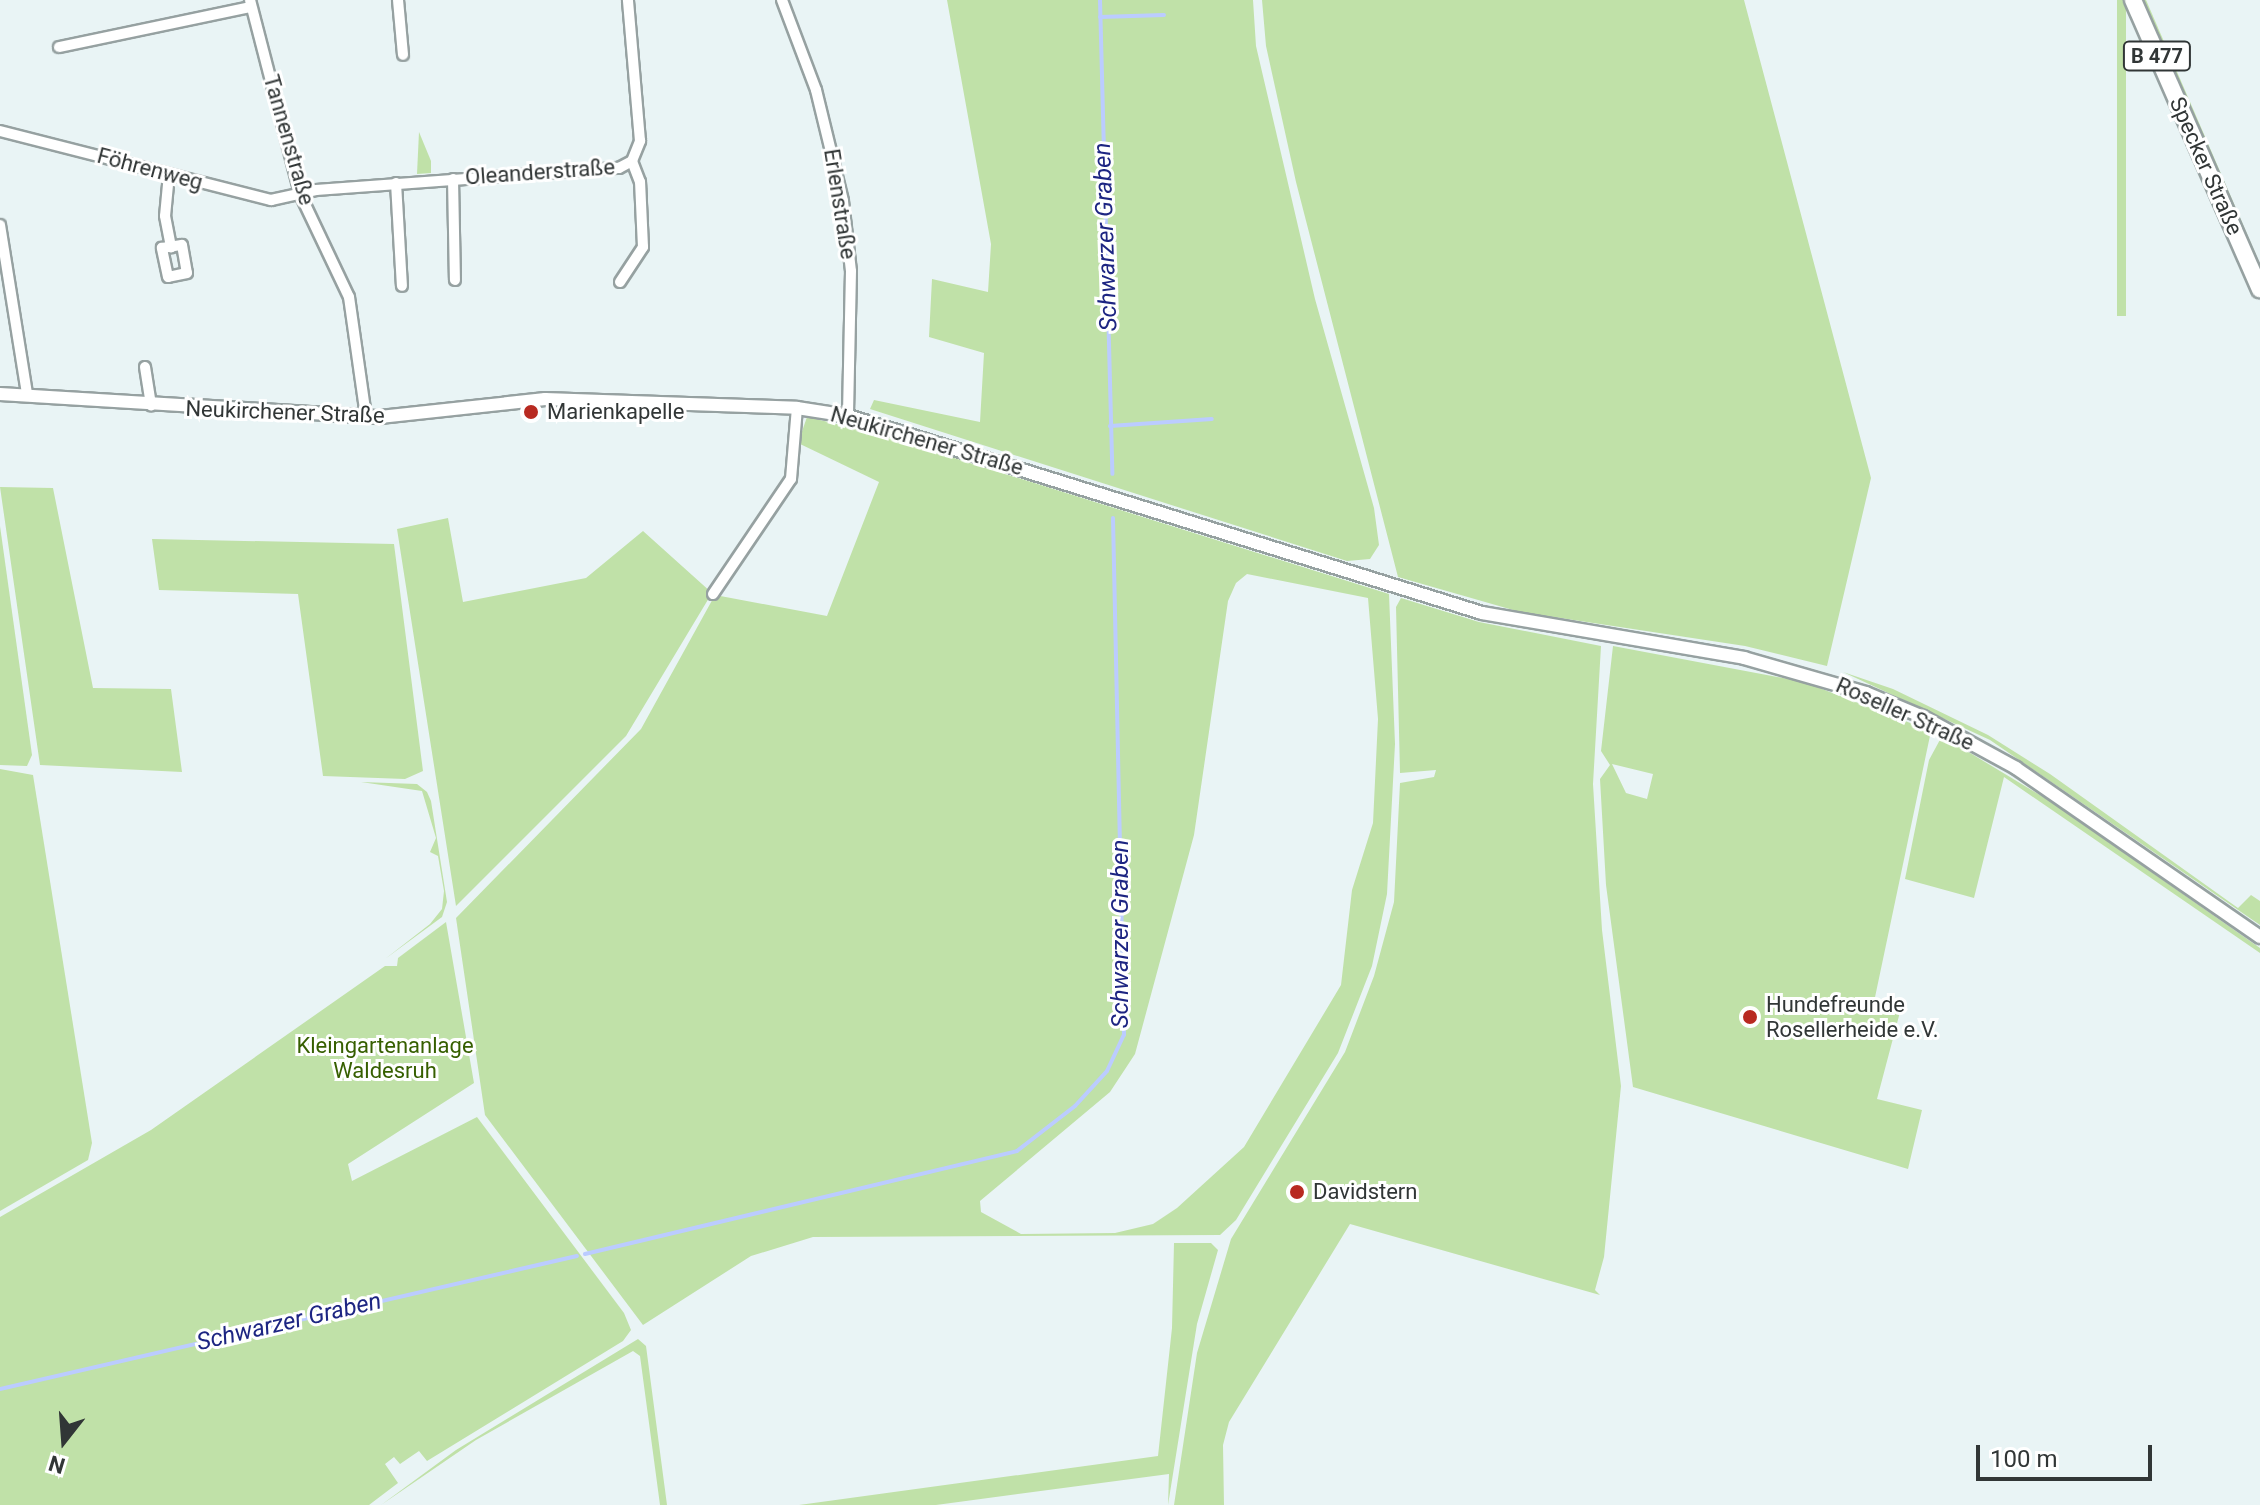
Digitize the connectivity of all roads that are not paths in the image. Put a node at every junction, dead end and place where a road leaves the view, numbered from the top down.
1 (398, 0) edge
2 (628, 0) edge
3 (782, 0) edge
4 (2133, 0) edge
5 (251, 3) edge
6 (59, 47) dead end
7 (403, 55) dead end
8 (0, 131) edge
9 (629, 163) junction
10 (169, 174) junction
11 (453, 179) junction
12 (396, 183) junction
13 (300, 194) junction
14 (0, 225) edge
15 (171, 247) dead end
16 (455, 280) dead end
17 (620, 282) dead end
18 (402, 286) dead end
19 (2260, 289) edge
20 (145, 367) dead end
21 (0, 394) edge
22 (27, 394) junction
23 (151, 406) junction
24 (797, 408) junction
25 (366, 416) junction
26 (848, 416) junction
27 (713, 594) dead end
28 (1498, 617) joint
29 (2260, 937) edge

1 - 7 street
2 - 9 street
3 - 26 street, Erlenstraße
4 - 19 main road, Specker Straße / B 477
5 - 6 street
5 - 13 street, Tannenstraße
8 - 10 street, Föhrenweg
9 - 11 street, Oleanderstraße
9 - 17 street
10 - 13 street, Föhrenweg
10 - 15 street
11 - 12 street, Oleanderstraße
11 - 16 street, Oleanderstraße
12 - 13 street, Oleanderstraße
12 - 18 street
13 - 25 street, Tannenstraße
14 - 22 street
20 - 23 street
21 - 22 street, Neukirchener Straße
22 - 23 street, Neukirchener Straße
23 - 25 street, Neukirchener Straße
24 - 25 street, Neukirchener Straße
24 - 26 street, Neukirchener Straße
24 - 27 street
26 - 28 street, Neukirchener Straße
28 - 29 street, Roseller Straße

